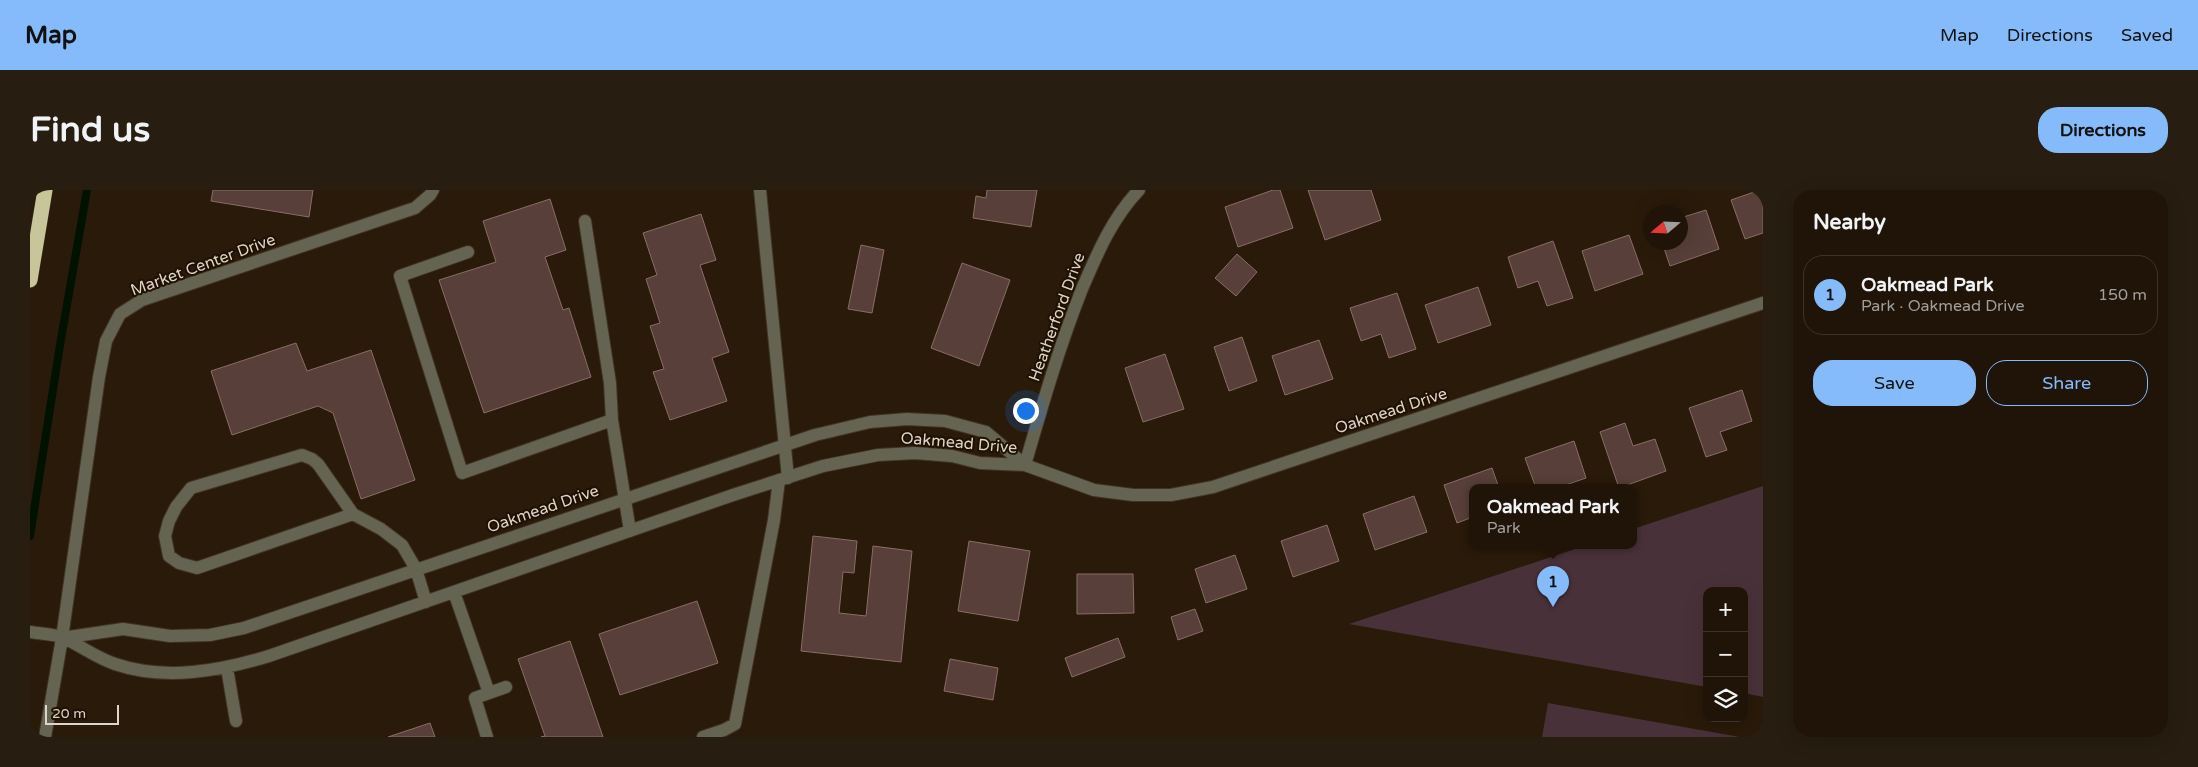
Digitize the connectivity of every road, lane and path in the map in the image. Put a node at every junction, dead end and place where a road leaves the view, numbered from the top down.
1 (45, 190) edge
2 (433, 190) edge
3 (760, 190) edge
4 (1139, 190) edge
5 (585, 221) dead end
6 (468, 252) dead end
7 (30, 280) edge
8 (1763, 304) edge
9 (612, 420) junction
10 (783, 446) junction
11 (1025, 465) junction
12 (783, 479) junction
13 (624, 499) junction
14 (353, 514) junction
15 (630, 531) junction
16 (416, 569) junction
17 (454, 592) junction
18 (426, 602) junction
19 (30, 632) edge
20 (62, 638) junction
21 (226, 668) junction
22 (506, 687) dead end
23 (488, 693) junction
24 (236, 721) dead end
25 (45, 737) edge
26 (487, 737) edge
27 (703, 737) edge

1 - 7 highway
2 - 20 street, Market Center Drive
3 - 10 street
4 - 11 street, Heatherford Drive
5 - 9 street
6 - 9 street
8 - 11 street, Oakmead Drive
9 - 13 street
10 - 11 street, Oakmead Drive
10 - 12 street
10 - 13 street, Oakmead Drive
11 - 12 street, Oakmead Drive
12 - 15 street, Oakmead Drive
12 - 27 street
13 - 15 street
13 - 16 street, Oakmead Drive
14 - 14 street
14 - 16 street
15 - 17 street, Oakmead Drive
16 - 18 street
16 - 20 street, Oakmead Drive
17 - 18 street, Oakmead Drive
17 - 23 street
18 - 21 street, Oakmead Drive
19 - 20 street, Oakmead Drive
20 - 21 street, Oakmead Drive
20 - 25 street, Market Center Drive
21 - 24 street
22 - 23 street
23 - 26 street

